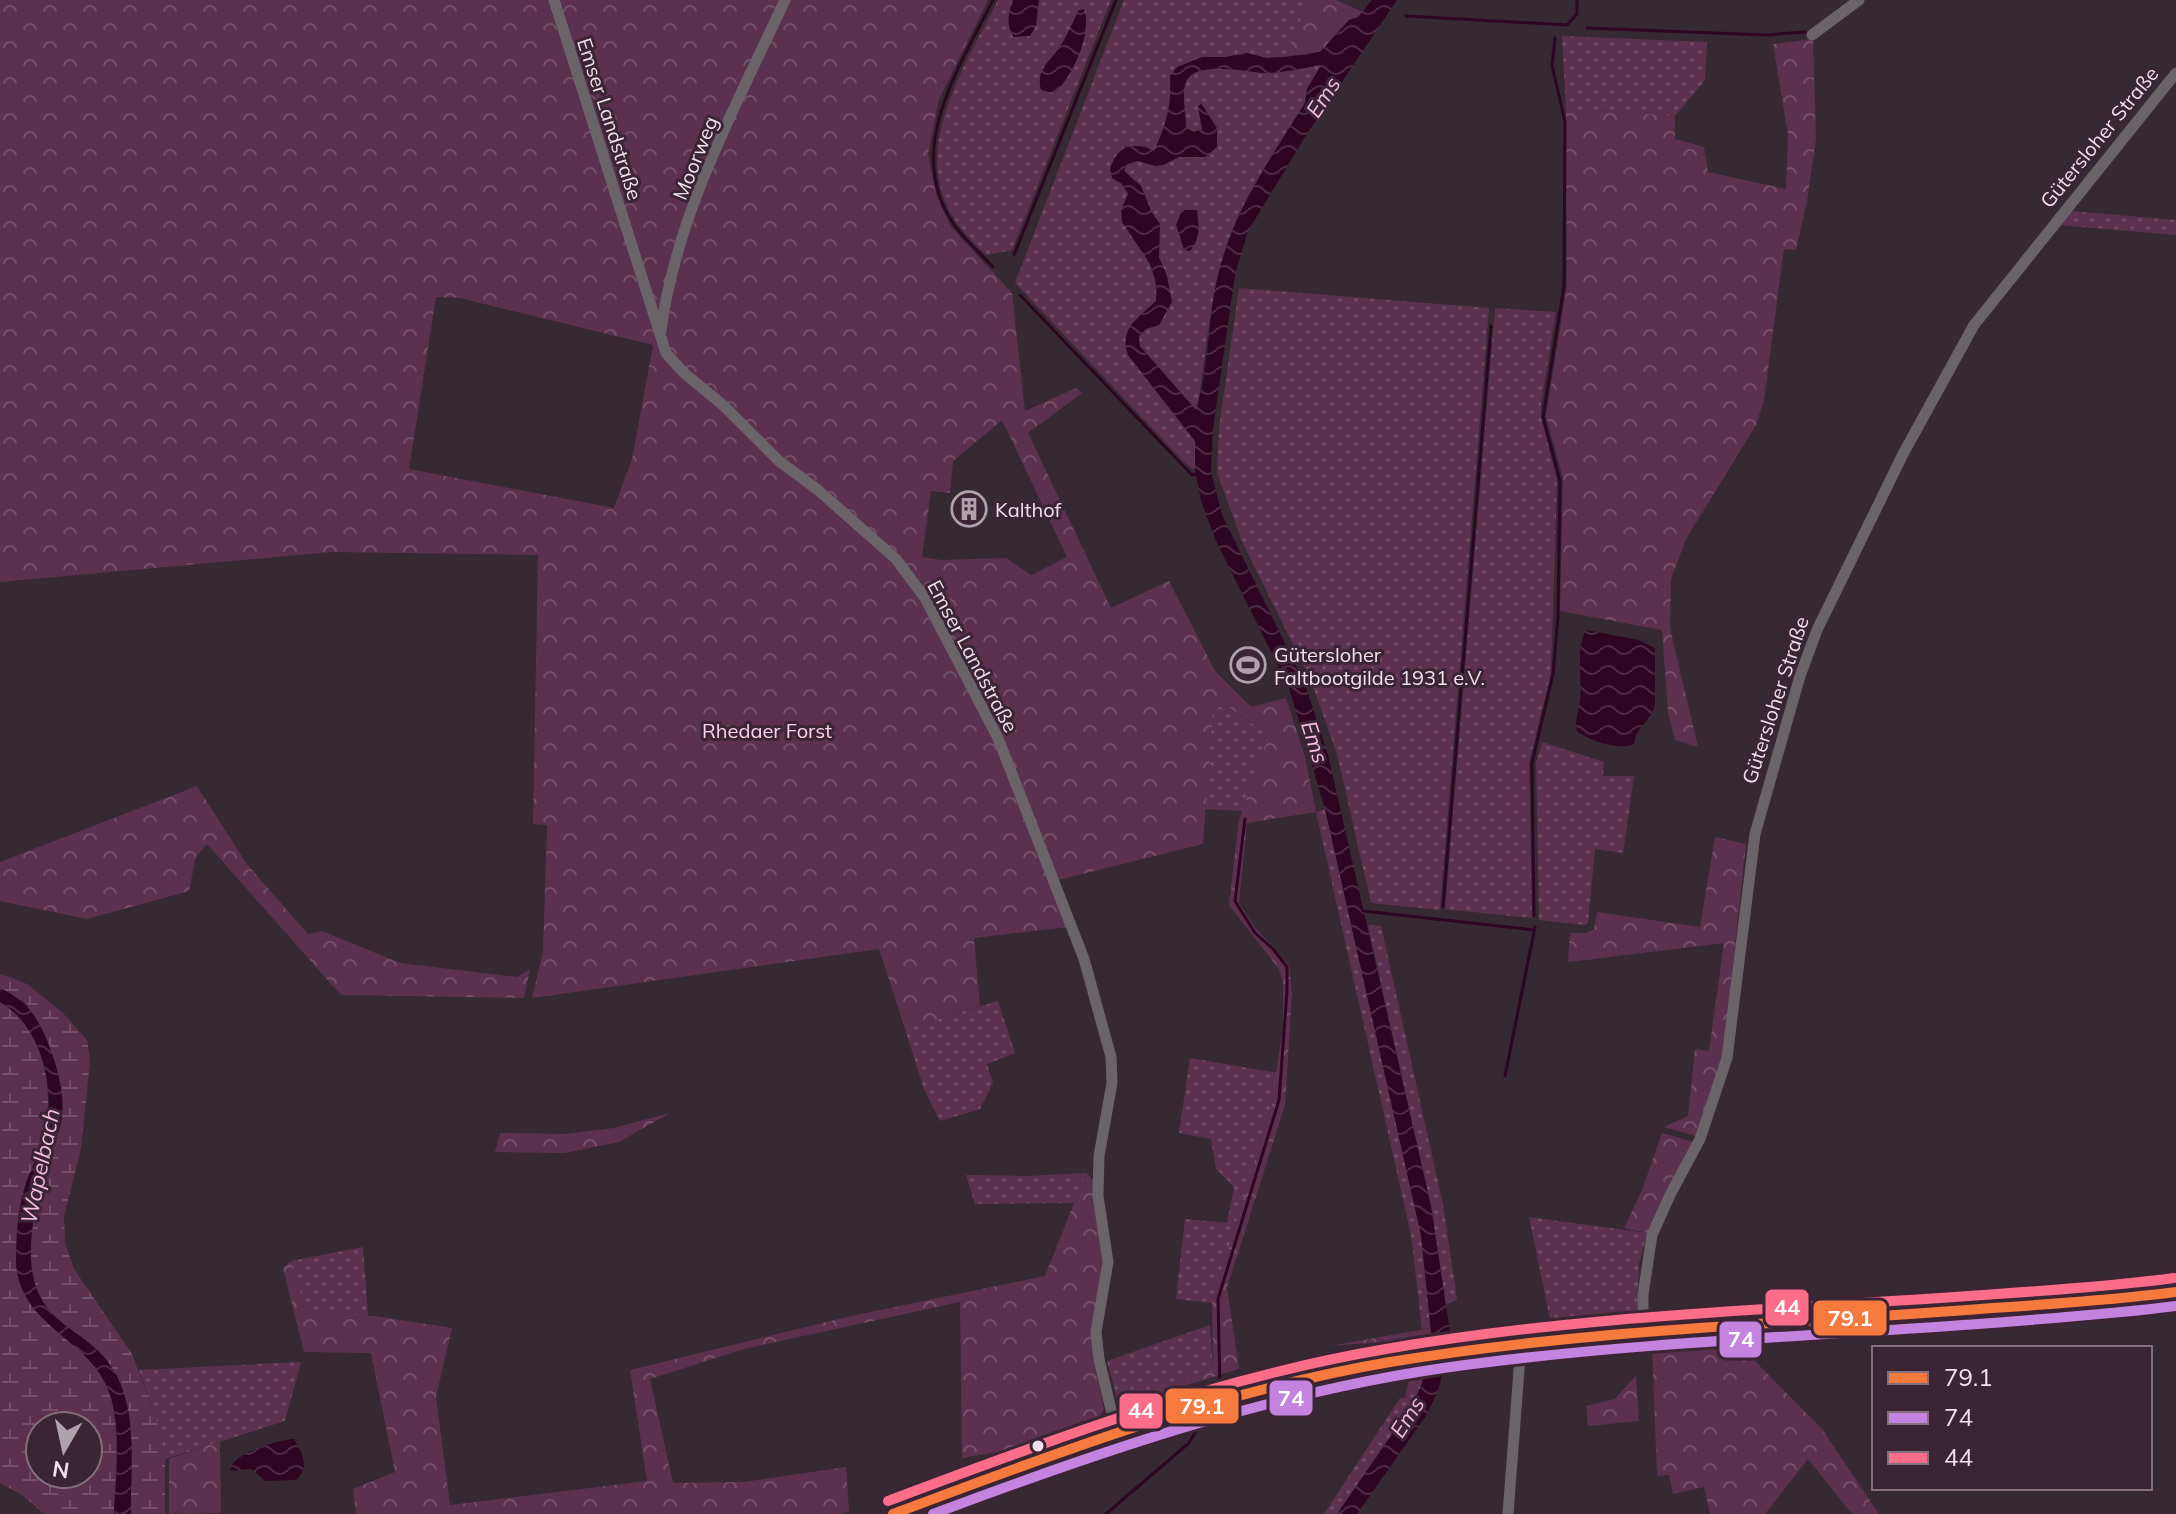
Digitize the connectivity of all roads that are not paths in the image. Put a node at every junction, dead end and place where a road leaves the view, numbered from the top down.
1 (554, 0) edge
2 (785, 0) edge
3 (1859, 0) edge
4 (1812, 35) dead end
5 (2176, 73) edge
6 (660, 336) junction
7 (2176, 1292) edge
8 (1643, 1332) junction
9 (1521, 1344) junction
10 (1116, 1431) junction
11 (893, 1514) edge
12 (1508, 1514) edge

1 - 6 street, Emser Landstraße
2 - 6 street, Moorweg
3 - 4 street
5 - 8 street, Gütersloher Straße
6 - 10 street, Emser Landstraße
7 - 8 main road
8 - 9 main road
9 - 10 main road
9 - 12 street
10 - 11 main road

